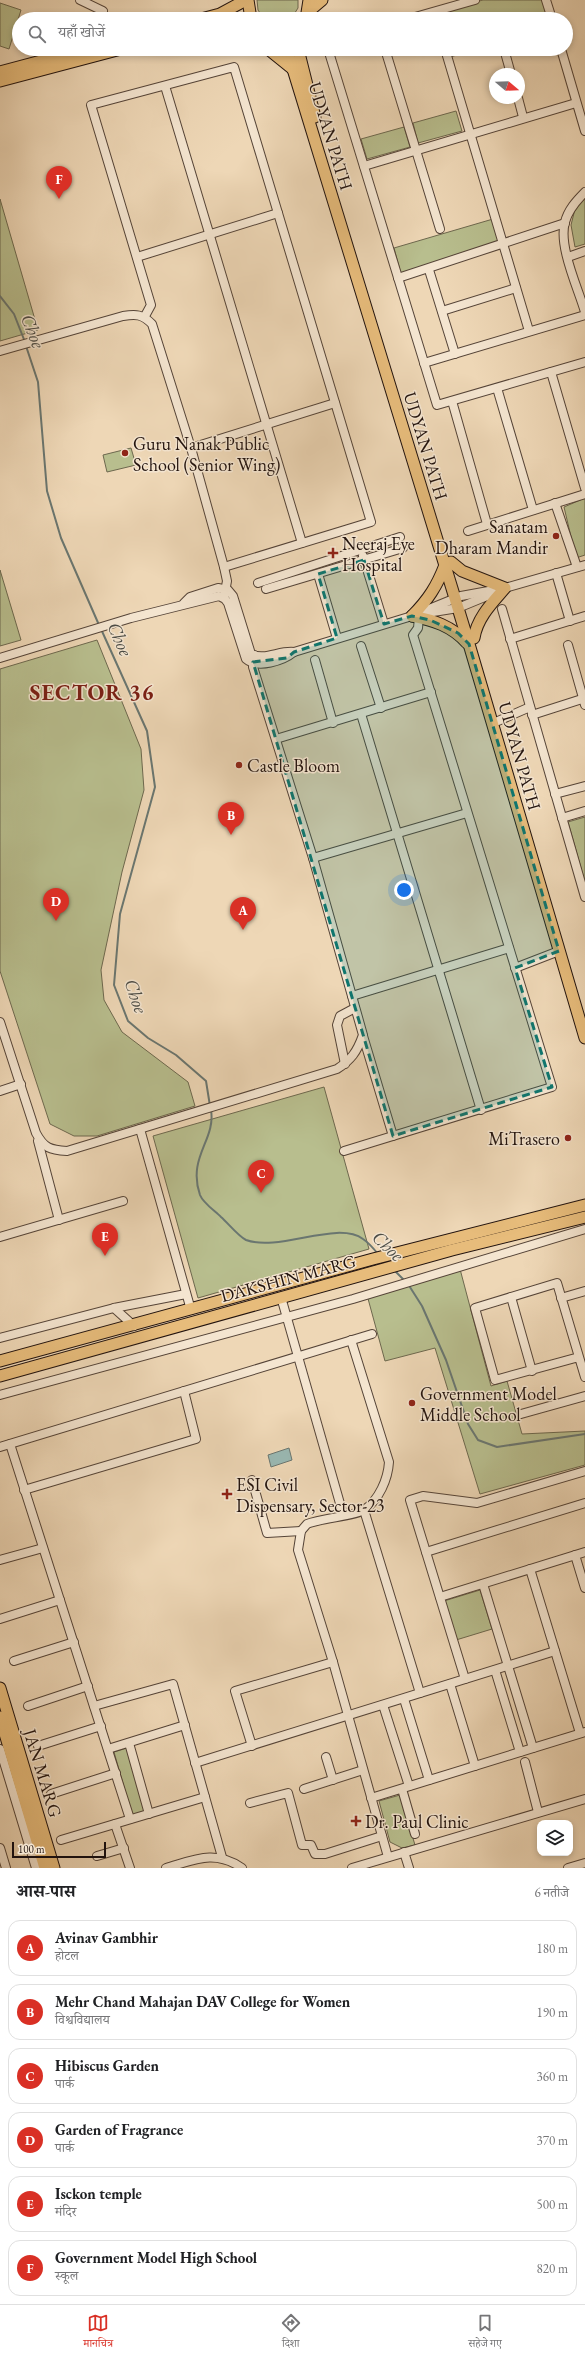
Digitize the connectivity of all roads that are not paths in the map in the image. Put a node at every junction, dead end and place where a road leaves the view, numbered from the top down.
1 (80, 0) edge
2 (247, 0) edge
3 (322, 0) edge
4 (475, 0) edge
5 (546, 0) edge
6 (308, 10) edge
7 (103, 11) dead end
8 (224, 12) edge
9 (250, 12) edge
10 (443, 12) edge
11 (550, 12) edge
12 (60, 56) edge
13 (95, 56) edge
14 (277, 56) edge
15 (288, 56) edge
16 (300, 56) edge
17 (330, 56) edge
18 (387, 56) edge
19 (447, 56) edge
20 (506, 56) edge
21 (562, 56) edge
22 (509, 68) edge
23 (294, 70) junction
24 (0, 72) edge
25 (0, 81) edge
26 (165, 86) junction
27 (576, 103) junction
28 (520, 104) edge
29 (523, 117) junction
30 (584, 126) edge
31 (470, 133) junction
32 (416, 150) junction
33 (364, 166) junction
34 (585, 192) edge
35 (278, 213) junction
36 (565, 223) junction
37 (440, 229) dead end
38 (209, 235) junction
39 (502, 243) junction
40 (585, 251) edge
41 (568, 256) junction
42 (137, 257) junction
43 (429, 270) junction
44 (398, 278) junction
45 (516, 288) junction
46 (442, 311) junction
47 (585, 313) edge
48 (145, 316) junction
49 (529, 331) junction
50 (0, 351) edge
51 (455, 354) junction
52 (585, 362) edge
53 (424, 363) junction
54 (551, 372) junction
55 (497, 388) junction
56 (452, 401) junction
57 (336, 403) junction
58 (266, 424) junction
59 (191, 448) junction
60 (585, 488) edge
61 (585, 494) edge
62 (555, 503) junction
63 (533, 510) junction
64 (487, 524) junction
65 (468, 530) dead end
66 (400, 537) dead end
67 (302, 544) junction
68 (403, 548) dead end
69 (360, 550) junction
70 (364, 560) junction
71 (448, 564) junction
72 (581, 566) edge
73 (224, 567) junction
74 (556, 573) junction
75 (318, 574) junction
76 (258, 583) dead end
77 (505, 588) junction
78 (266, 589) dead end
79 (225, 593) junction
80 (460, 602) junction
81 (502, 610) dead end
82 (415, 616) junction
83 (585, 616) edge
84 (570, 621) junction
85 (384, 624) junction
86 (337, 638) junction
87 (510, 639) junction
88 (471, 641) junction
89 (568, 645) dead end
90 (361, 646) dead end
91 (0, 658) edge
92 (254, 659) junction
93 (314, 660) dead end
94 (431, 692) junction
95 (584, 700) edge
96 (381, 708) junction
97 (531, 711) junction
98 (361, 714) junction
99 (498, 721) junction
100 (333, 723) junction
101 (276, 739) junction
102 (585, 786) edge
103 (555, 794) junction
104 (585, 811) edge
105 (467, 813) junction
106 (562, 818) junction
107 (397, 834) junction
108 (313, 858) junction
109 (584, 888) edge
110 (585, 897) edge
111 (509, 948) junction
112 (559, 951) junction
113 (515, 968) junction
114 (438, 970) junction
115 (352, 996) junction
116 (355, 1008) junction
117 (585, 1014) edge
118 (0, 1022) edge
119 (363, 1035) junction
120 (585, 1038) edge
121 (345, 1064) junction
122 (21, 1084) junction
123 (0, 1091) edge
124 (481, 1110) junction
125 (140, 1129) junction
126 (36, 1133) junction
127 (393, 1136) junction
128 (344, 1151) dead end
129 (123, 1201) dead end
130 (585, 1205) edge
131 (585, 1217) edge
132 (59, 1220) junction
133 (585, 1229) edge
134 (0, 1237) edge
135 (585, 1291) edge
136 (186, 1294) junction
137 (281, 1297) junction
138 (511, 1297) junction
139 (561, 1298) junction
140 (114, 1308) junction
141 (191, 1310) junction
142 (287, 1317) junction
143 (134, 1326) junction
144 (372, 1334) dead end
145 (0, 1338) edge
146 (351, 1340) junction
147 (298, 1356) junction
148 (579, 1357) junction
149 (0, 1361) edge
150 (532, 1371) junction
151 (0, 1376) edge
152 (585, 1377) edge
153 (184, 1392) junction
154 (0, 1395) edge
155 (585, 1396) edge
156 (521, 1414) dead end
157 (10, 1444) junction
158 (0, 1447) edge
159 (585, 1471) edge
160 (252, 1480) dead end
161 (24, 1490) junction
162 (585, 1503) edge
163 (364, 1510) junction
164 (343, 1514) junction
165 (301, 1531) junction
166 (43, 1548) junction
167 (426, 1552) junction
168 (585, 1552) edge
169 (575, 1555) junction
170 (0, 1560) edge
171 (530, 1569) junction
172 (483, 1584) junction
173 (585, 1588) edge
174 (440, 1597) junction
175 (60, 1600) junction
176 (0, 1619) edge
177 (74, 1642) junction
178 (555, 1652) junction
179 (14, 1661) dead end
180 (333, 1662) junction
181 (508, 1666) junction
182 (495, 1670) junction
183 (465, 1680) junction
184 (450, 1684) junction
185 (88, 1686) junction
186 (0, 1688) edge
187 (420, 1693) junction
188 (404, 1699) junction
189 (383, 1705) junction
190 (28, 1706) dead end
191 (94, 1706) junction
192 (348, 1716) junction
193 (0, 1717) edge
194 (185, 1725) junction
195 (101, 1726) junction
196 (582, 1732) edge
197 (129, 1743) junction
198 (38, 1746) dead end
199 (252, 1746) junction
200 (533, 1748) junction
201 (0, 1749) edge
202 (108, 1749) junction
203 (520, 1752) junction
204 (326, 1757) dead end
205 (525, 1762) dead end
206 (195, 1763) junction
207 (475, 1766) junction
208 (363, 1770) junction
209 (116, 1773) junction
210 (333, 1780) junction
211 (430, 1780) junction
212 (405, 1788) junction
213 (304, 1789) dead end
214 (51, 1794) dead end
215 (205, 1796) junction
216 (371, 1798) junction
217 (585, 1798) edge
218 (250, 1803) dead end
219 (538, 1812) junction
220 (149, 1814) junction
221 (130, 1819) junction
222 (115, 1824) junction
223 (415, 1834) dead end
224 (382, 1836) junction
225 (62, 1840) dead end
226 (0, 1848) edge
227 (124, 1848) junction
228 (404, 1852) junction
229 (97, 1856) dead end
230 (222, 1857) junction
231 (388, 1858) junction
232 (585, 1863) edge
233 (6, 1868) edge
234 (36, 1868) edge
235 (45, 1868) edge
236 (54, 1868) edge
237 (130, 1868) edge
238 (166, 1868) edge
239 (242, 1868) edge
240 (352, 1868) edge
241 (410, 1868) edge
242 (568, 1868) edge

1 - 7 street
2 - 8 main road
2 - 9 main road
3 - 6 main road
4 - 10 street
5 - 11 street
12 - 24 main road
13 - 25 main road
14 - 23 main road
15 - 23 main road, UDYAN PATH
16 - 71 main road, UDYAN PATH
17 - 33 street
18 - 32 street
19 - 31 street
20 - 22 street
21 - 27 street
23 - 71 main road, UDYAN PATH
26 - 35 street
26 - 38 street
26 - 42 street
27 - 29 street
27 - 30 street
28 - 29 street
29 - 31 street
31 - 32 street
31 - 39 street
32 - 33 street
32 - 37 street
33 - 44 street
34 - 36 street
35 - 38 street
35 - 57 street
36 - 39 street
36 - 41 street
38 - 42 street
38 - 58 street
39 - 43 street
39 - 45 street
40 - 41 street
41 - 47 street
42 - 48 street
43 - 44 street
43 - 46 street
44 - 53 street
45 - 46 street
45 - 49 street
46 - 51 street
47 - 49 street
48 - 50 street
48 - 59 street
49 - 51 street
51 - 53 street
52 - 54 street
53 - 56 street
54 - 55 street
54 - 60 street
55 - 56 street
55 - 63 street
56 - 64 street
57 - 58 street
57 - 67 street
58 - 59 street
58 - 67 street
59 - 73 street
61 - 62 street
62 - 63 street
62 - 72 street
63 - 64 street
64 - 65 street
66 - 69 street
67 - 73 street
68 - 70 street
69 - 70 street
69 - 76 street
70 - 75 street
70 - 85 street
71 - 77 main road
71 - 80 main road, UDYAN PATH
71 - 82 main road
72 - 74 street
73 - 79 street
74 - 77 street
74 - 84 street
75 - 78 street
75 - 86 street
77 - 80 street
77 - 88 main road
79 - 91 street
79 - 92 street
80 - 82 street
80 - 88 main road, UDYAN PATH
81 - 87 street
82 - 85 street
82 - 88 main road
82 - 94 street
83 - 84 street
84 - 87 street
85 - 86 street
86 - 92 street
87 - 97 street
88 - 99 main road, UDYAN PATH
88 - 112 main road, UDYAN PATH
89 - 95 street
90 - 96 street
92 - 101 street
93 - 100 street
94 - 96 street
94 - 105 street
95 - 97 street
96 - 98 street
97 - 99 street
97 - 103 street
98 - 100 street
98 - 107 street
99 - 117 main road, UDYAN PATH
100 - 101 street
101 - 108 street
102 - 103 street
103 - 106 street
104 - 106 street
105 - 107 street
105 - 111 street
106 - 109 street
107 - 108 street
107 - 114 street
108 - 115 street
109 - 110 street
111 - 113 street
111 - 114 street
112 - 113 street
112 - 120 main road, UDYAN PATH
113 - 124 street
114 - 115 street
114 - 124 street
115 - 116 street
116 - 119 street
116 - 121 street
118 - 122 street
119 - 121 street
119 - 127 street
121 - 125 street
122 - 123 street
122 - 126 street
124 - 127 street
125 - 126 street
125 - 136 street
126 - 132 street
127 - 128 street
129 - 132 street
130 - 141 main road, DAKSHIN MARG
131 - 137 main road, DAKSHIN MARG
132 - 134 street
133 - 142 street
135 - 139 street
136 - 140 street
136 - 141 street
137 - 142 street
137 - 151 main road, DAKSHIN MARG
138 - 139 street
138 - 150 street
138 - 150 street
139 - 148 street
140 - 143 street
140 - 145 street
141 - 143 main road, DAKSHIN MARG
142 - 147 street
142 - 154 street
143 - 149 main road, DAKSHIN MARG
144 - 146 street
146 - 147 street
146 - 163 street
147 - 153 street
147 - 164 street
148 - 150 street
148 - 152 street
153 - 157 street
153 - 161 street
155 - 156 street
157 - 158 street
157 - 161 street
159 - 167 street
160 - 165 street
161 - 166 street
162 - 167 street
163 - 164 street
163 - 187 street
164 - 165 street
165 - 180 street
166 - 170 street
166 - 175 street
167 - 174 street
168 - 169 street
169 - 171 street
169 - 173 street
171 - 172 street
171 - 178 street
172 - 174 street
172 - 181 street
174 - 183 street
175 - 176 street
175 - 177 street
177 - 179 street
177 - 185 street
178 - 181 street
178 - 196 street
180 - 192 street
180 - 199 street
181 - 182 street
181 - 200 street
182 - 183 street
182 - 203 street
183 - 184 street
184 - 187 street
184 - 207 street
185 - 190 street
185 - 191 street
186 - 236 main road, JAN MARG
187 - 188 street
188 - 189 street
188 - 211 street
189 - 192 street
189 - 212 street
191 - 194 street
191 - 195 street
192 - 199 street
192 - 208 street
193 - 235 main road, JAN MARG
194 - 197 street
194 - 206 street
195 - 198 street
195 - 202 street
196 - 200 street
197 - 202 street
197 - 220 street
199 - 206 street
200 - 203 street
201 - 234 street
202 - 209 street
203 - 207 street
204 - 210 street
205 - 219 street
206 - 215 street
207 - 211 street
208 - 210 street
208 - 216 street
209 - 214 street
209 - 221 street
210 - 213 street
211 - 212 street
212 - 216 street
212 - 223 street
215 - 220 street
215 - 230 street
216 - 224 street
217 - 219 street
218 - 224 street
219 - 228 street
220 - 221 street
221 - 222 street
222 - 225 street
222 - 227 street
224 - 231 street
226 - 233 street
227 - 229 street
227 - 237 street
228 - 231 street
228 - 241 street
230 - 238 street
230 - 239 street
231 - 240 street
232 - 242 street

